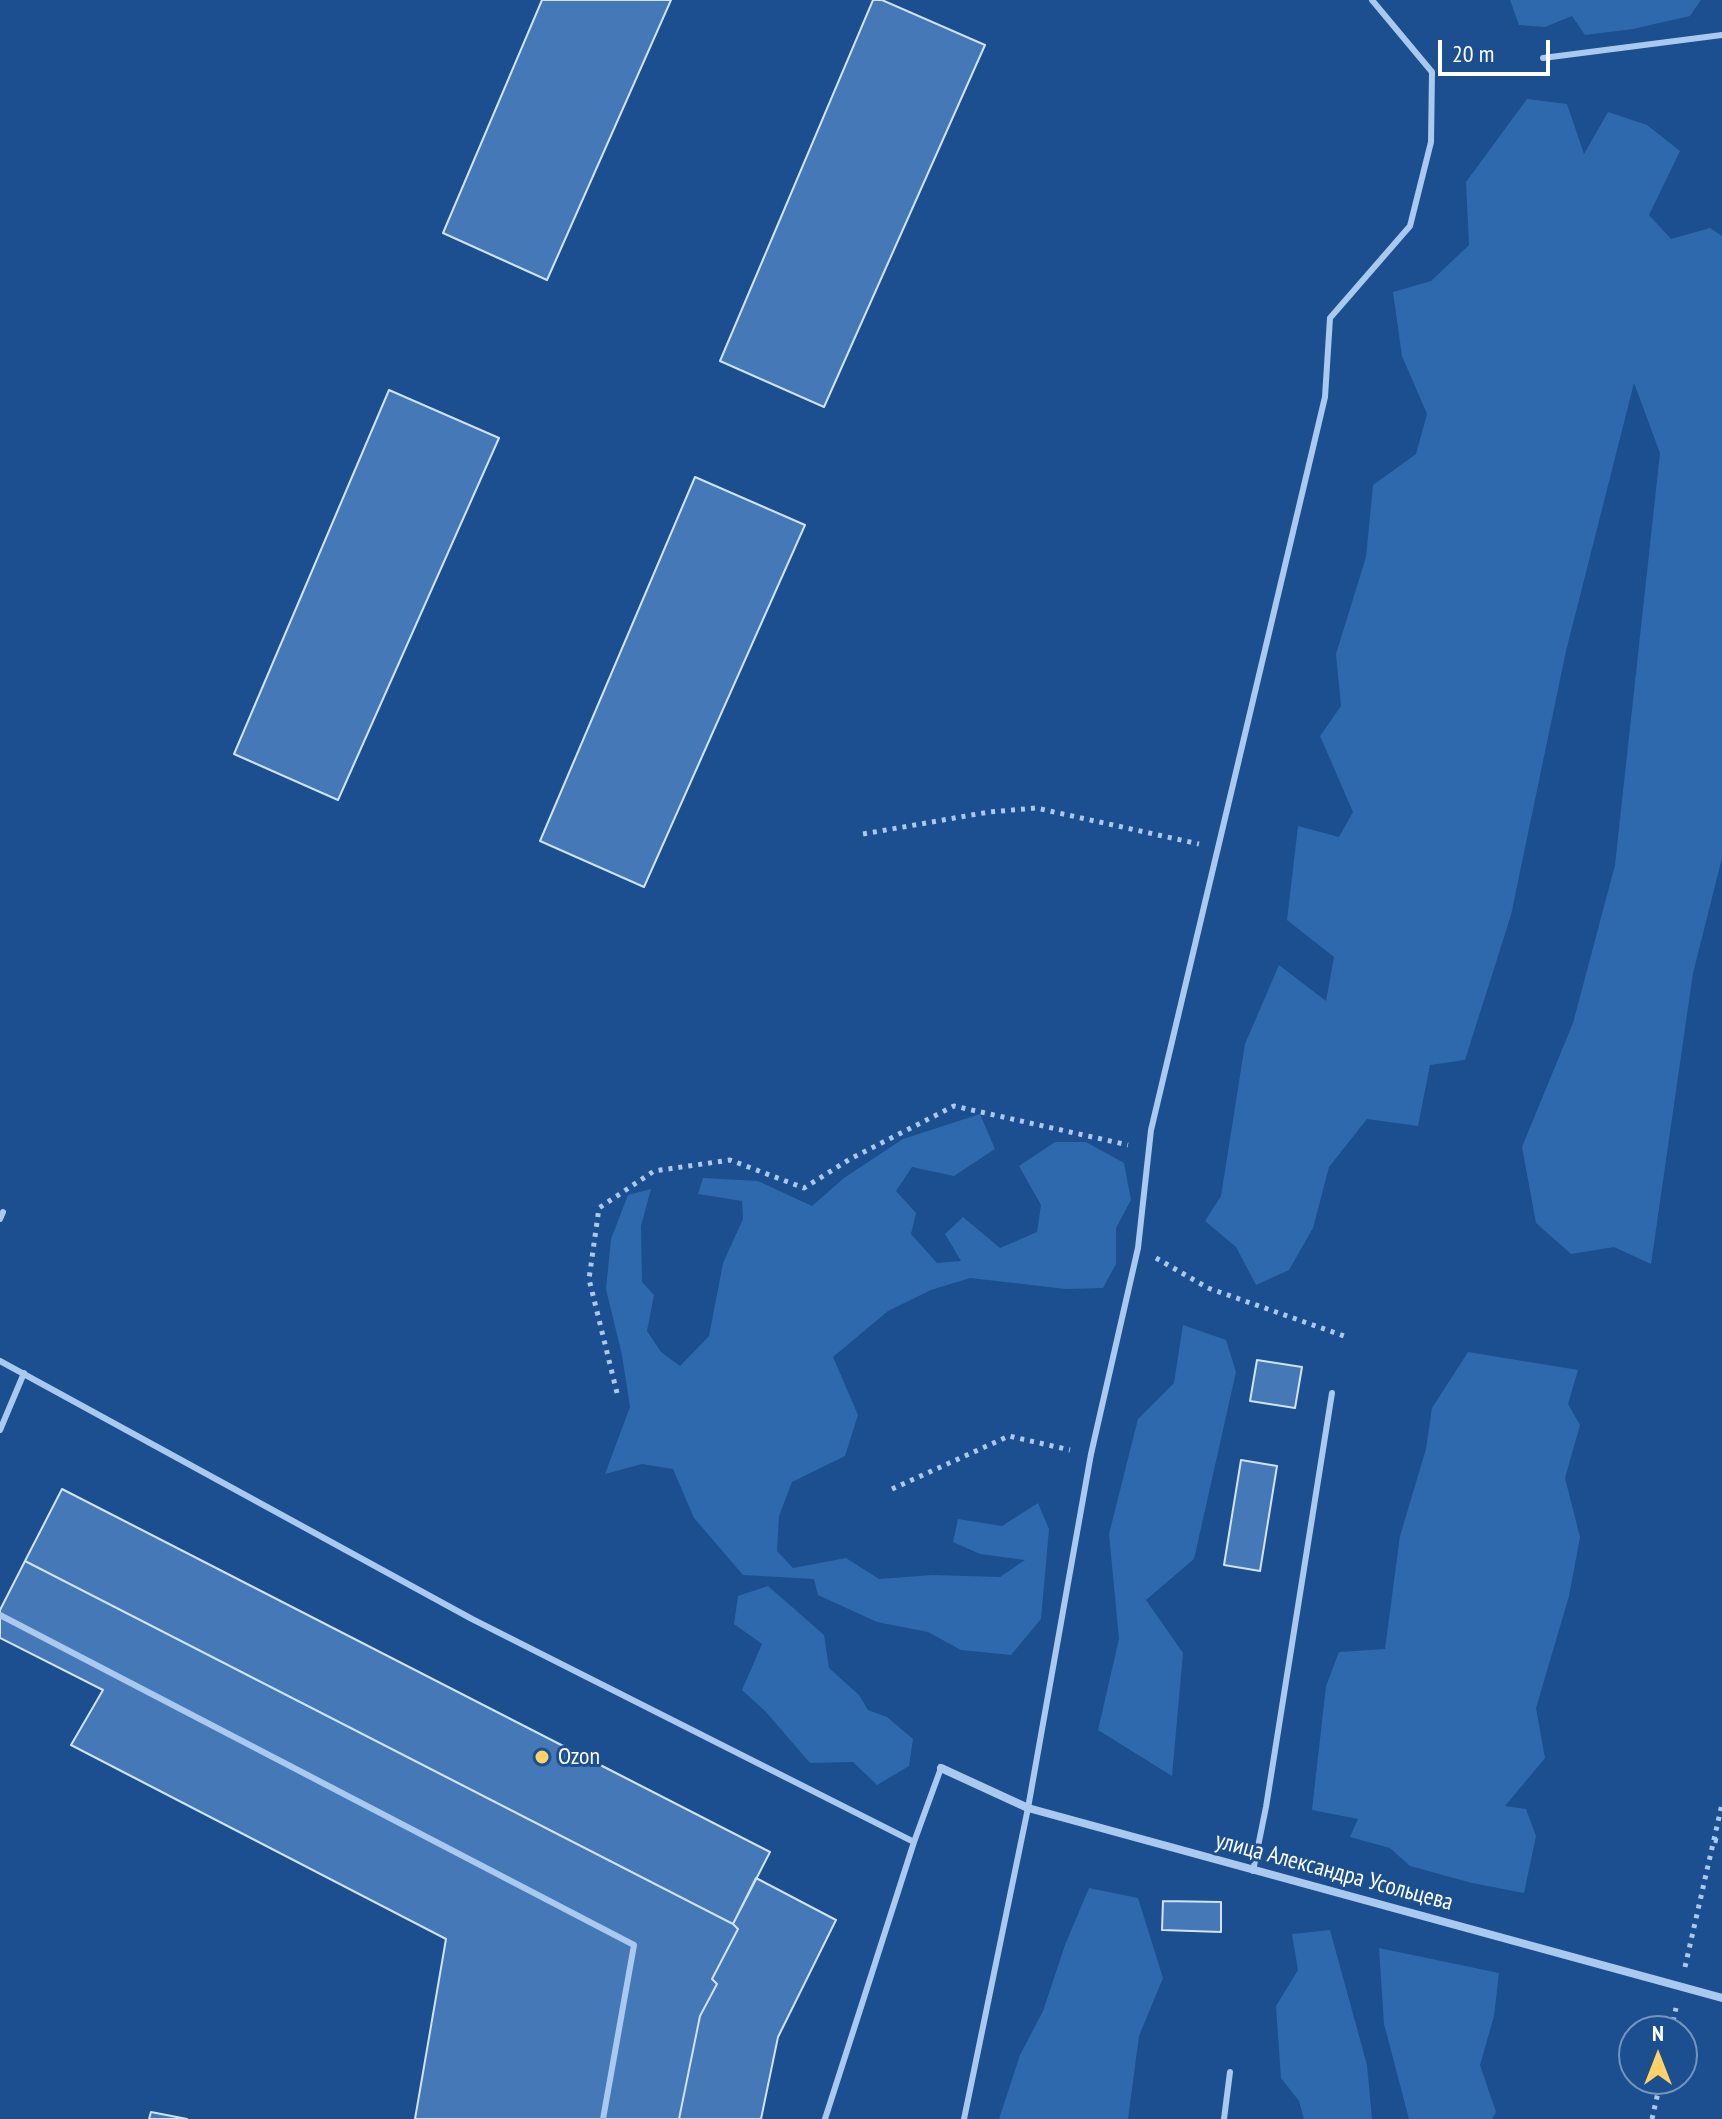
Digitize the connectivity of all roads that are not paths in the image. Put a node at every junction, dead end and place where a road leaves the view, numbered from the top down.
1 (1372, 0) edge
2 (1722, 35) edge
3 (1543, 58) dead end
4 (0, 1361) edge
5 (24, 1373) junction
6 (1332, 1393) dead end
7 (0, 1430) edge
8 (0, 1615) edge
9 (941, 1768) joint
10 (1028, 1808) junction
11 (914, 1842) junction
12 (1253, 1871) junction
13 (1722, 1998) edge
14 (1230, 2072) dead end
15 (603, 2119) edge
16 (825, 2119) edge
17 (964, 2119) edge
18 (1224, 2119) edge

1 - 10 lane
2 - 3 lane
4 - 5 lane
5 - 7 lane
5 - 11 lane
6 - 12 lane
8 - 15 lane
9 - 10 street, улица Александра Усольцева
9 - 11 lane
10 - 12 street, улица Александра Усольцева
10 - 17 lane
11 - 16 lane
12 - 13 street, улица Александра Усольцева
14 - 18 lane

